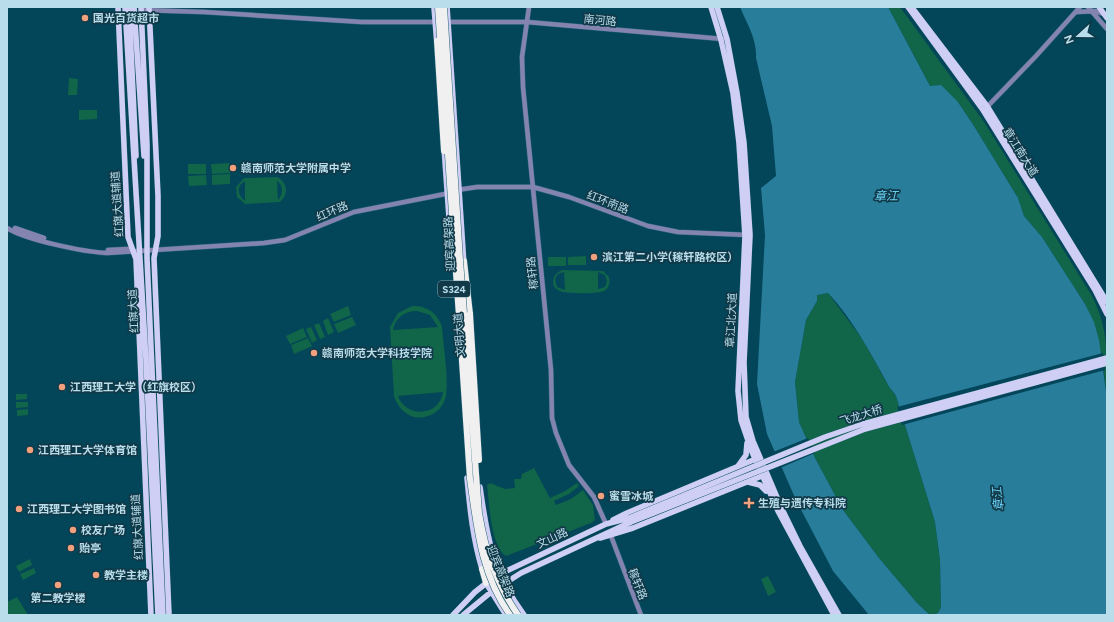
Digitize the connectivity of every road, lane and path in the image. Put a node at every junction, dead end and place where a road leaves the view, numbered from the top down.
1 (118, 7) edge
2 (125, 7) edge
3 (129, 7) edge
4 (134, 7) edge
5 (434, 7) edge
6 (438, 7) edge
7 (444, 7) edge
8 (447, 7) edge
9 (529, 7) edge
10 (711, 7) edge
11 (717, 7) edge
12 (908, 7) edge
13 (912, 7) edge
14 (1099, 7) edge
15 (141, 9) edge
16 (149, 9) edge
17 (1078, 9) edge
18 (1089, 9) edge
19 (1105, 16) edge
20 (435, 22) junction
21 (448, 22) junction
22 (527, 22) junction
23 (1107, 28) edge
24 (724, 39) junction
25 (437, 41) joint
26 (985, 108) junction
27 (136, 172) junction
28 (146, 172) junction
29 (533, 187) junction
30 (460, 190) junction
31 (448, 196) junction
32 (7, 227) edge
33 (747, 235) junction
34 (147, 249) junction
35 (155, 249) junction
36 (136, 250) junction
37 (464, 261) junction
38 (1107, 302) edge
39 (1107, 314) edge
40 (1107, 358) edge
41 (1107, 363) edge
42 (747, 439) junction
43 (757, 459) junction
44 (738, 467) junction
45 (764, 475) junction
46 (746, 482) junction
47 (771, 497) junction
48 (479, 513) junction
49 (630, 520) junction
50 (606, 524) junction
51 (611, 536) junction
52 (596, 539) junction
53 (482, 569) joint
54 (499, 574) junction
55 (486, 583) junction
56 (504, 584) junction
57 (491, 592) junction
58 (151, 615) edge
59 (158, 615) edge
60 (163, 615) edge
61 (169, 615) edge
62 (453, 615) edge
63 (463, 615) edge
64 (506, 615) edge
65 (510, 615) edge
66 (518, 615) edge
67 (524, 615) edge
68 (641, 615) edge
69 (834, 615) edge
70 (839, 615) edge

1 - 36 main road, 红旗大道辅道
2 - 27 main road, 红旗大道
3 - 27 main road
4 - 28 main road
5 - 20 main road
6 - 31 highway, 迎宾高架路, bridge
7 - 48 highway, 迎宾高架路, bridge
8 - 21 main road, 文明大道 / S324
9 - 22 street, 稼轩路
10 - 24 main road, 章江北大道
11 - 24 main road, 章江北大道
12 - 26 main road, 章江南大道
13 - 26 main road, 章江南大道
14 - 19 main road
15 - 16 street
15 - 28 main road, 红旗大道
16 - 20 street
16 - 35 main road
17 - 18 street
17 - 26 street
18 - 19 street
18 - 23 street
20 - 25 main road
21 - 22 street, 南河路
21 - 30 main road, 文明大道 / S324
22 - 24 street, 南河路
22 - 29 street, 稼轩路
24 - 33 main road, 章江北大道
25 - 31 highway, bridge
26 - 38 main road, 章江南大道
26 - 39 main road, 章江南大道
27 - 36 main road, 红旗大道
28 - 34 main road, 红旗大道
29 - 30 street, 红环南路
29 - 33 street, 红环南路
29 - 50 street, 稼轩路
30 - 31 street, 红环路
30 - 37 main road, 文明大道 / S324
31 - 35 street, 红环路
31 - 53 main road, 文明大道 / S324
31 - 65 highway, 迎宾高架路, bridge
32 - 36 street, 红环路
33 - 42 main road, 章江北大道
33 - 43 main road, 章江北大道
34 - 35 street, 红环路
34 - 36 street, 红环路
34 - 60 main road, 红旗大道
35 - 61 main road
36 - 58 main road, 红旗大道辅道
36 - 59 main road, 红旗大道
37 - 48 highway, bridge
37 - 54 main road, 文明大道 / S324
40 - 49 main road, 飞龙大桥, bridge
41 - 49 main road, 飞龙大桥, bridge
42 - 43 main road, 章江北大道
42 - 44 main road
43 - 44 main road
43 - 45 main road, 章江北大道
44 - 50 main road
45 - 46 main road
45 - 47 main road, 章江北大道
45 - 70 main road, 章江北大道
46 - 47 main road
46 - 51 main road
47 - 69 main road, 章江北大道
48 - 66 highway, 迎宾高架路, bridge
49 - 50 main road, 文山路
49 - 52 main road, 文山路
50 - 54 main road, 文山路
51 - 52 main road
51 - 68 street, 稼轩路
52 - 56 main road, 文山路
53 - 55 highway, 文明大道 / S324
54 - 55 main road, 文山路
54 - 56 main road, 文明大道 / S324
55 - 57 main road, S324
55 - 62 main road
56 - 57 main road
56 - 67 main road, S324
57 - 63 main road
57 - 64 main road, S324

